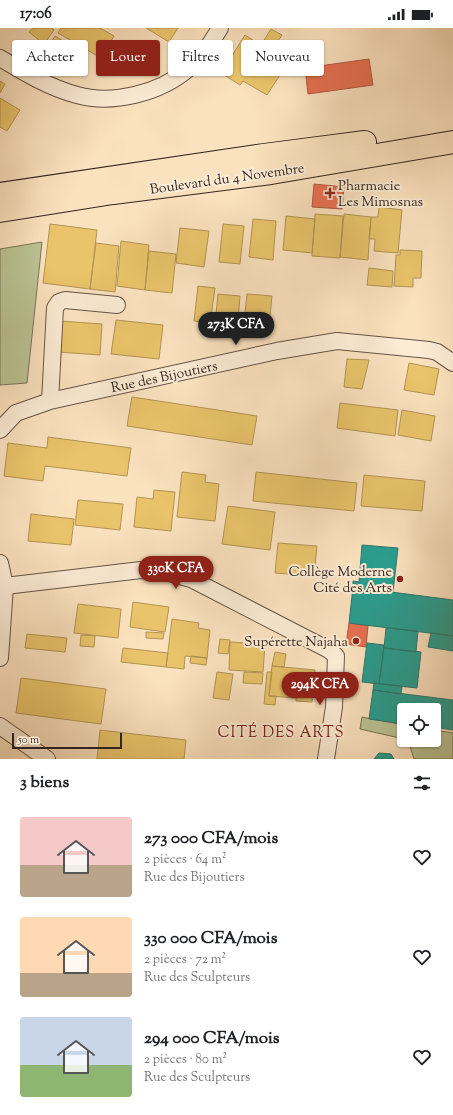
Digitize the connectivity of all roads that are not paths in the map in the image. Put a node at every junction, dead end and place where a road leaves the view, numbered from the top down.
1 (220, 28) edge
2 (0, 58) edge
3 (453, 127) edge
4 (453, 142) edge
5 (0, 194) edge
6 (0, 211) edge
7 (118, 305) dead end
8 (453, 363) edge
9 (50, 401) junction
10 (0, 430) edge
11 (0, 563) edge
12 (5, 586) junction
13 (0, 658) edge
14 (0, 726) edge
15 (47, 759) edge
16 (326, 759) edge

1 - 2 street
3 - 5 main road, Boulevard du 4 Novembre
4 - 6 main road, Boulevard du 4 Novembre
7 - 9 street
8 - 9 street, Rue des Bijoutiers
9 - 10 street, Rue des Bijoutiers
11 - 12 street
12 - 13 street
12 - 16 street
14 - 15 street

